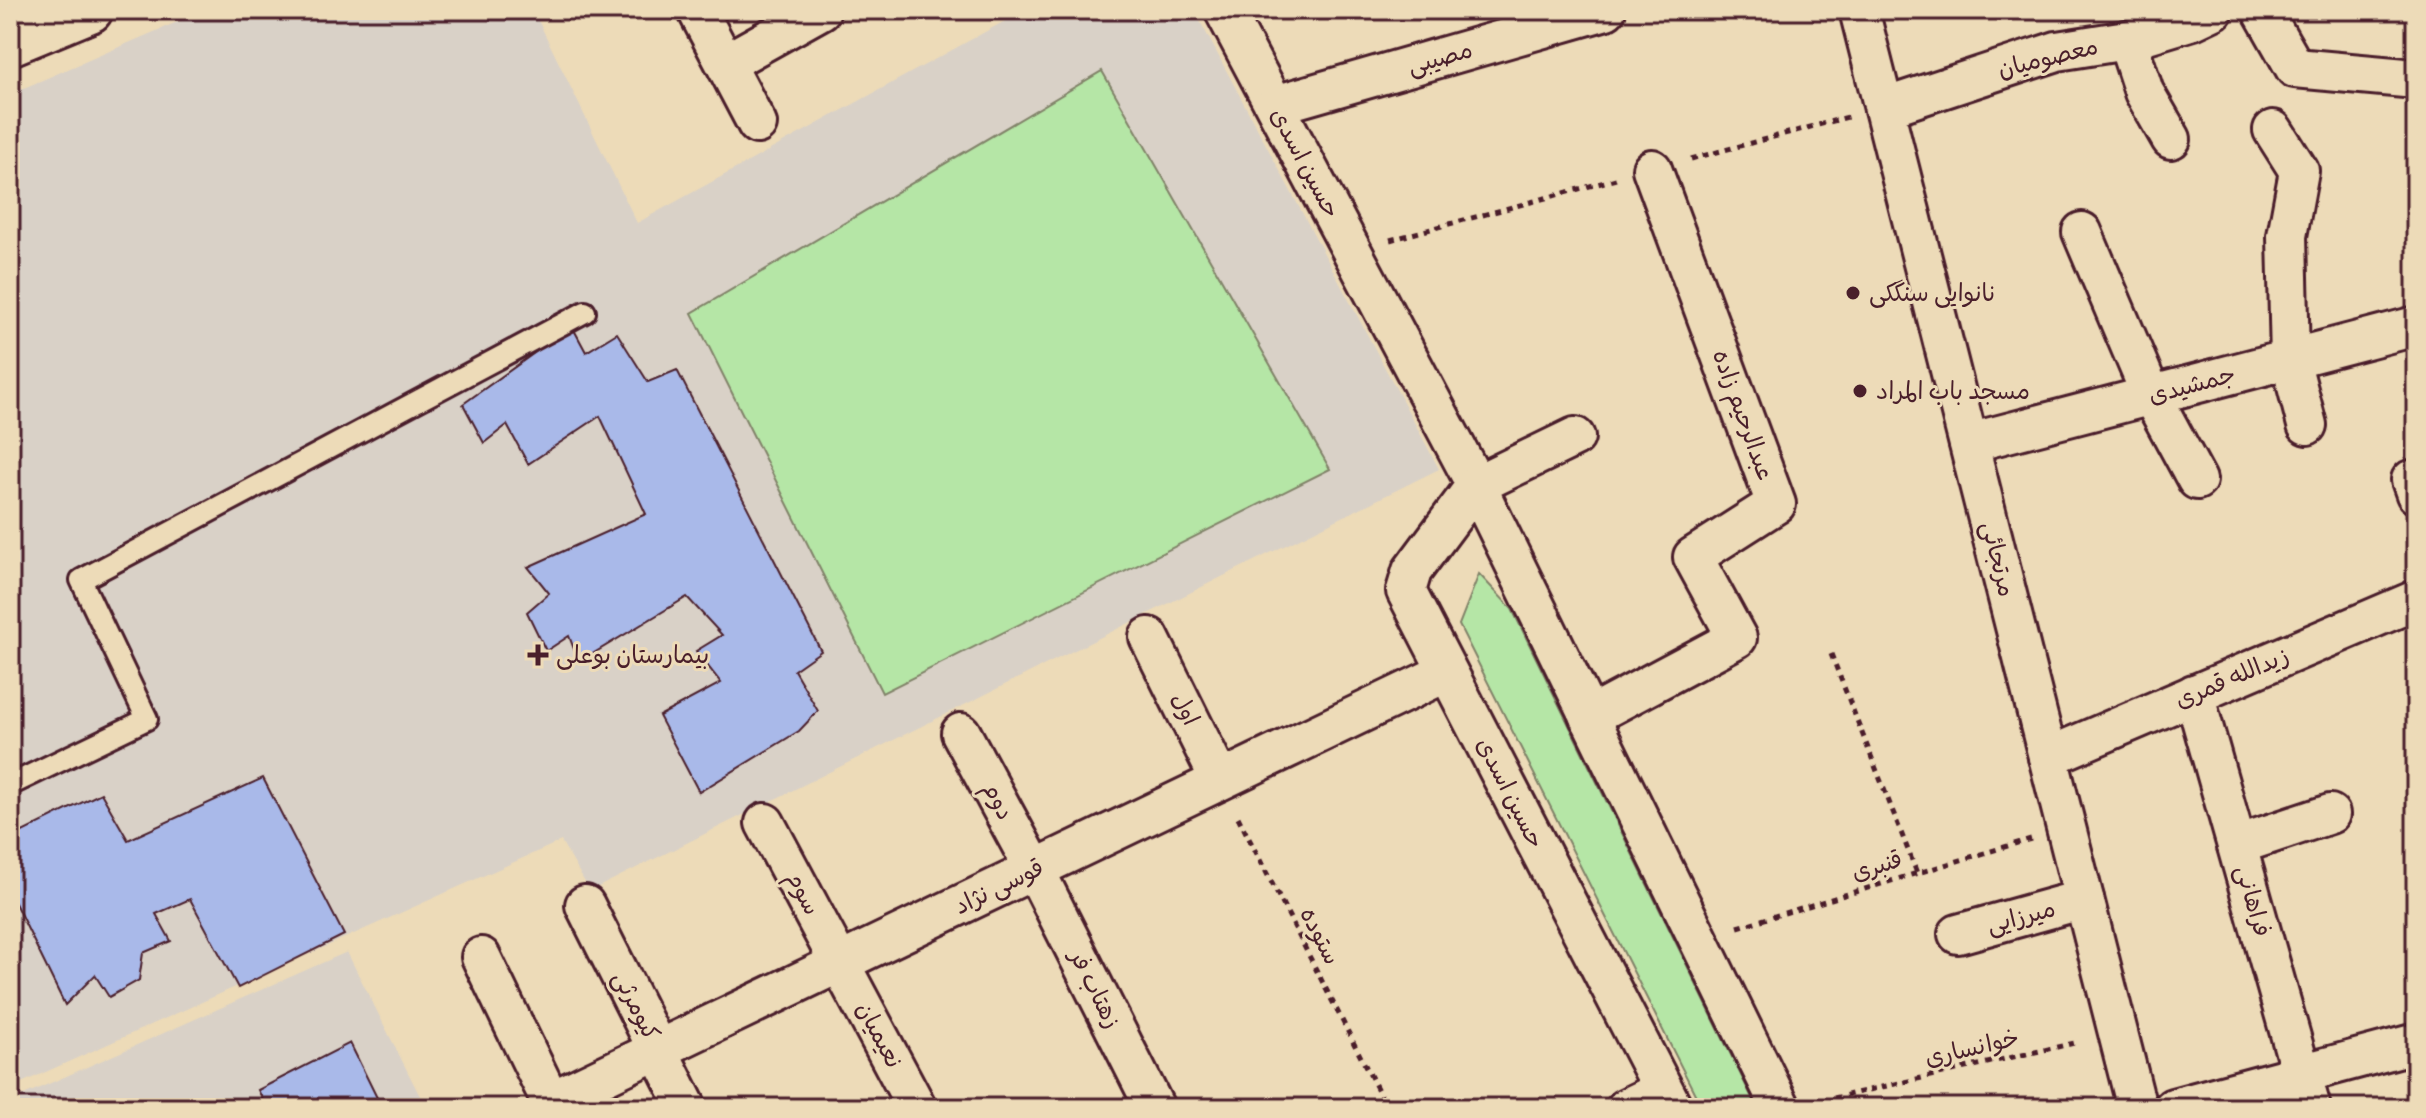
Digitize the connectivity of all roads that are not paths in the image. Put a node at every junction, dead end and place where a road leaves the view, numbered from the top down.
1 (90, 10) edge
2 (697, 10) edge
3 (821, 10) edge
4 (1224, 10) edge
5 (1606, 10) edge
6 (1859, 10) edge
7 (2214, 10) edge
8 (2262, 10) edge
9 (2127, 40) junction
10 (10, 43) edge
11 (727, 66) junction
12 (2416, 79) edge
13 (1275, 105) junction
14 (1884, 108) junction
15 (757, 124) dead end
16 (2273, 130) dead end
17 (2171, 139) dead end
18 (1652, 169) dead end
19 (2082, 232) dead end
20 (585, 312) dead end
21 (2416, 326) edge
22 (2290, 359) junction
23 (2151, 395) junction
24 (2307, 425) dead end
25 (1575, 437) dead end
26 (1969, 443) junction
27 (2197, 480) dead end
28 (1476, 485) junction
29 (2416, 600) edge
30 (1149, 637) dead end
31 (1447, 672) junction
32 (2194, 694) junction
33 (1589, 717) junction
34 (961, 733) dead end
35 (2048, 757) junction
36 (1220, 780) junction
37 (10, 785) edge
38 (2330, 814) dead end
39 (765, 823) dead end
40 (2237, 845) junction
41 (1035, 870) junction
42 (2084, 899) junction
43 (585, 905) dead end
44 (1958, 934) dead end
45 (481, 957) dead end
46 (840, 963) junction
47 (2416, 1043) edge
48 (658, 1050) junction
49 (2306, 1091) edge
50 (1668, 1099) edge
51 (553, 1105) edge
52 (687, 1108) edge
53 (917, 1108) edge
54 (1155, 1108) edge
55 (1626, 1108) edge
56 (1781, 1108) edge
57 (2137, 1108) edge
58 (2173, 1108) edge

1 - 10 main road
2 - 11 street
3 - 11 street
4 - 13 street, حسین اسدی
5 - 13 street, مصیبی
6 - 14 street, مرتجائی
7 - 9 street, معصومیان
8 - 12 street
9 - 14 street, معصومیان
9 - 17 street
11 - 15 street
13 - 28 street, حسین اسدی
14 - 26 street, مرتجائی
16 - 22 street
18 - 33 street, عبدالرحیم زاده
19 - 23 street
20 - 37 lane
21 - 22 street, جمشیدی
22 - 23 street, جمشیدی
22 - 24 street
23 - 26 street, جمشیدی
23 - 27 street
25 - 28 street
26 - 35 street, مرتجائی
28 - 31 street, حسین اسدی
28 - 33 street, حسین اسدی
29 - 32 street, زیدالله قمری
30 - 36 street, اول
31 - 36 street, قوسی نژاد
31 - 50 street, حسین اسدی
32 - 35 street, زیدالله قمری
32 - 40 street, فراهانی
33 - 56 street, حسین اسدی
34 - 41 street, دوم
35 - 42 street, مرتجائی
36 - 41 street, قوسی نژاد
38 - 40 street
39 - 46 street, سوم
40 - 49 street, فراهانی
41 - 46 street, قوسی نژاد
41 - 54 street, زهتاب فر
42 - 44 street, میرزایی
42 - 57 street, مرتجائی
43 - 48 street, کیومرثی
45 - 51 street
46 - 48 street, قوسی نژاد
46 - 53 street, نعیمیان
47 - 49 street
48 - 51 street, قوسی نژاد
48 - 52 street, کیومرثی
49 - 58 street
50 - 55 street

